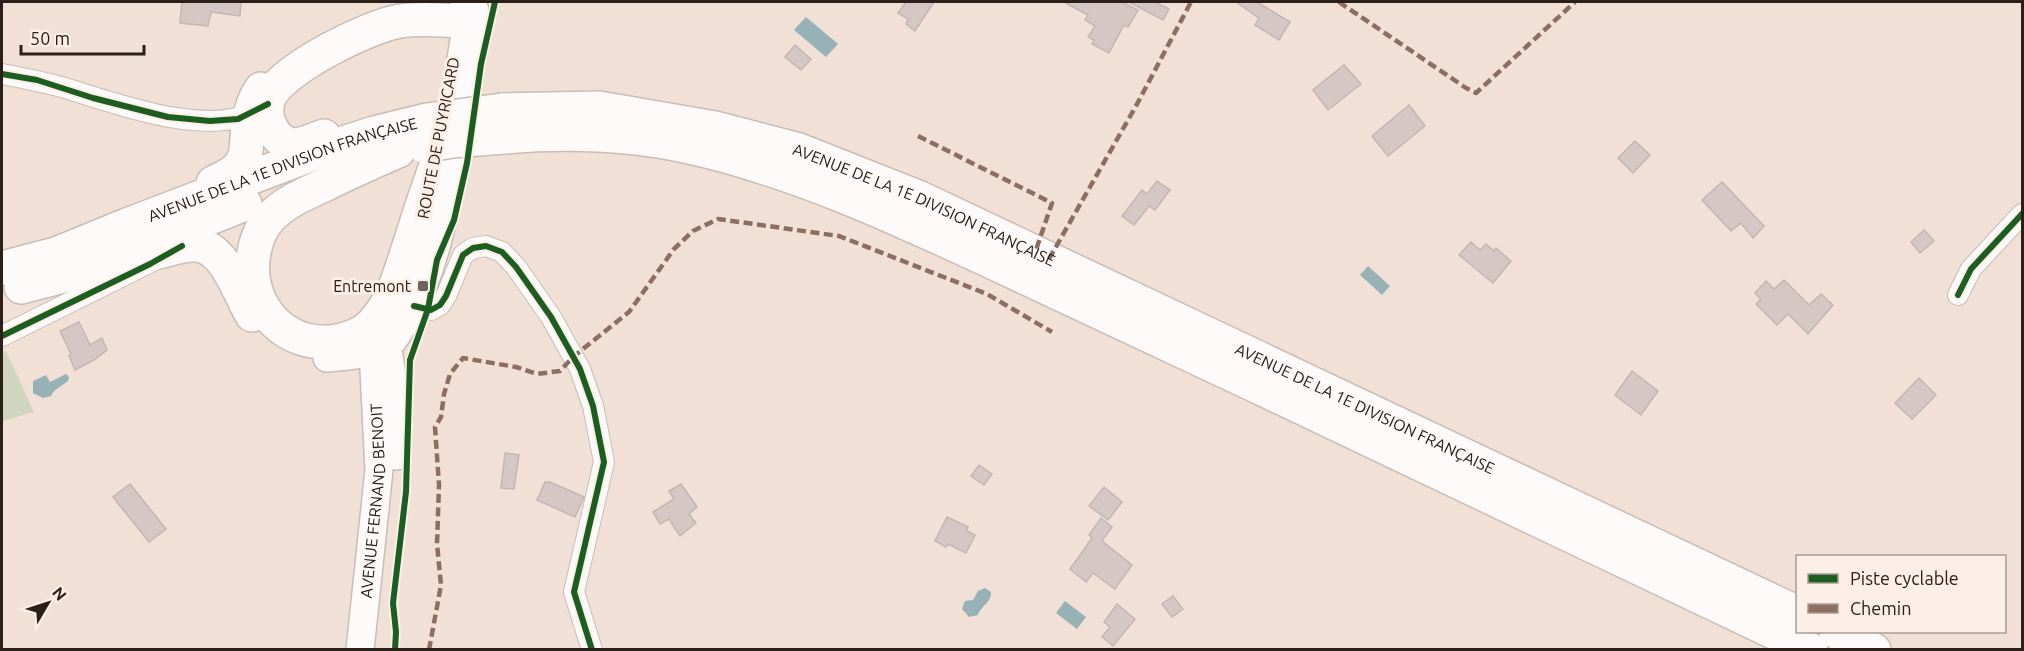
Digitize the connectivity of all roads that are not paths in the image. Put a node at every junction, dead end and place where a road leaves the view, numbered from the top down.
1 (404, 2) edge
2 (469, 6) edge
3 (2, 74) edge
4 (259, 109) junction
5 (502, 116) junction
6 (427, 153) junction
7 (2022, 214) edge
8 (127, 225) junction
9 (182, 246) junction
10 (2, 268) edge
11 (67, 275) junction
12 (2, 290) edge
13 (1958, 295) dead end
14 (414, 306) junction
15 (2, 336) edge
16 (376, 340) junction
17 (327, 358) junction
18 (376, 409) junction
19 (1796, 613) edge
20 (1838, 633) edge
21 (360, 650) edge
22 (371, 650) edge
23 (592, 650) edge
24 (1811, 650) edge
25 (1874, 650) edge

1 - 4 highway
2 - 4 highway
2 - 6 highway
3 - 4 street
4 - 6 highway
4 - 8 highway
5 - 6 highway, bridge
5 - 19 highway, AVENUE DE LA 1E DIVISION FRANÇAISE
5 - 24 highway, AVENUE DE LA 1E DIVISION FRANÇAISE
6 - 8 highway, AVENUE DE LA 1E DIVISION FRANÇAISE
6 - 11 highway, AVENUE DE LA 1E DIVISION FRANÇAISE
6 - 14 main road
6 - 16 highway
6 - 16 highway
7 - 13 street
8 - 10 highway, AVENUE DE LA 1E DIVISION FRANÇAISE
9 - 11 highway
9 - 15 street
9 - 17 highway
11 - 12 highway, AVENUE DE LA 1E DIVISION FRANÇAISE
14 - 16 main road
14 - 23 street
16 - 17 main road
16 - 18 main road, AVENUE FERNAND BENOIT
16 - 22 main road, AVENUE FERNAND BENOIT
17 - 18 main road
18 - 21 main road, AVENUE FERNAND BENOIT
20 - 25 highway

